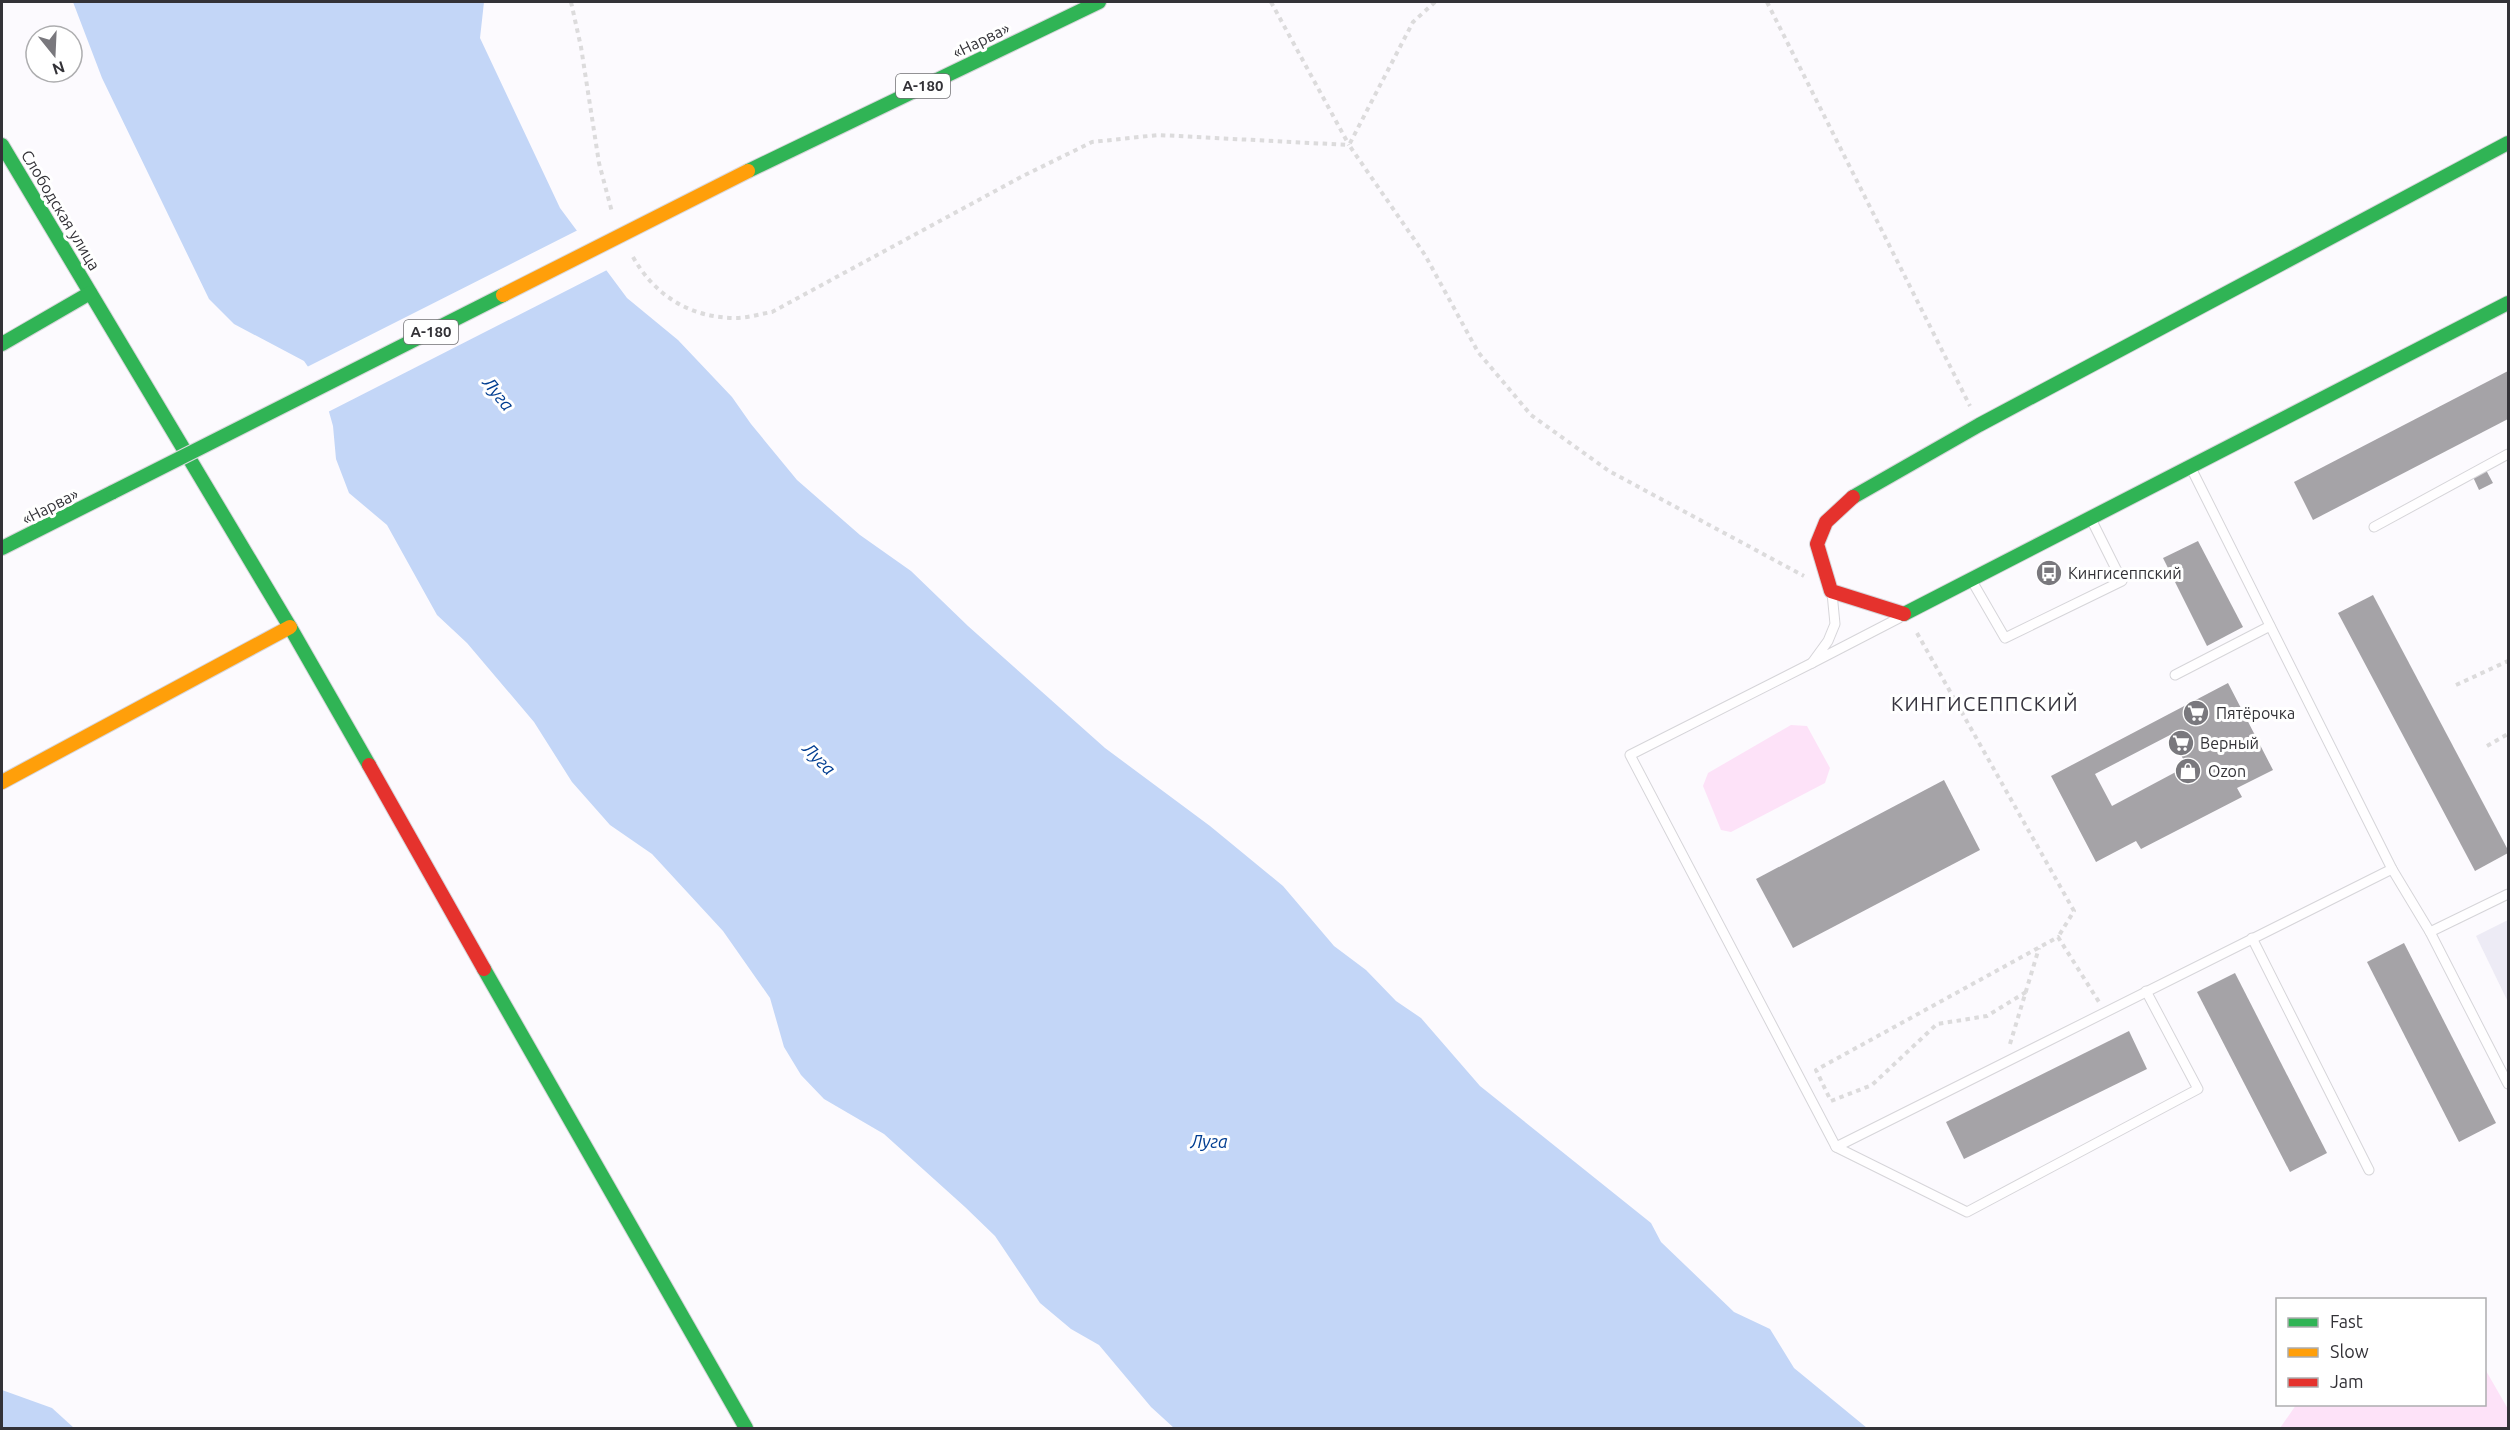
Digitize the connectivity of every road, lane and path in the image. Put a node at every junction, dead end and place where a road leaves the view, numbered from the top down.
1 (571, 2) edge
2 (1099, 2) edge
3 (1271, 2) edge
4 (1435, 2) edge
5 (1767, 2) edge
6 (2508, 143) edge
7 (2, 145) edge
8 (1349, 145) junction
9 (614, 215) dead end
10 (630, 252) dead end
11 (90, 293) junction
12 (2508, 303) edge
13 (2, 344) edge
14 (1979, 426) junction
15 (2508, 454) edge
16 (2191, 468) junction
17 (2091, 520) junction
18 (2374, 527) dead end
19 (2, 548) edge
20 (1972, 581) junction
21 (1831, 591) junction
22 (1906, 614) junction
23 (2270, 626) junction
24 (290, 627) junction
25 (2508, 661) edge
26 (1812, 663) junction
27 (2175, 675) dead end
28 (2456, 685) dead end
29 (2508, 734) edge
30 (2487, 746) dead end
31 (2, 782) edge
32 (2392, 869) junction
33 (2508, 894) edge
34 (2430, 932) junction
35 (2058, 937) junction
36 (2252, 938) junction
37 (2040, 947) junction
38 (2146, 991) junction
39 (2026, 992) junction
40 (2105, 1012) junction
41 (2004, 1063) junction
42 (2508, 1084) edge
43 (1831, 1101) junction
44 (1836, 1111) dead end
45 (1836, 1147) junction
46 (2369, 1170) dead end
47 (746, 1428) edge

1 - 9 path
2 - 19 main road, «Нарва» / А-180, bridge
3 - 8 path
4 - 8 path
5 - 14 path
6 - 14 main road
7 - 11 main road, Слободская улица
8 - 10 path
8 - 21 path
11 - 13 main road
11 - 24 main road, Слободская улица
12 - 16 main road
14 - 21 main road
15 - 18 lane
16 - 17 main road
16 - 23 lane
17 - 20 main road
17 - 20 lane
20 - 22 main road
21 - 22 main road
21 - 26 lane
22 - 26 lane
22 - 35 path
23 - 27 lane
23 - 32 lane
24 - 31 main road
24 - 47 main road, Слободская улица
25 - 28 path
26 - 45 lane
29 - 30 path
32 - 34 lane
32 - 36 lane
33 - 34 lane
34 - 42 lane
35 - 37 path
35 - 40 path
36 - 38 lane
36 - 46 lane
37 - 39 path
37 - 43 path
38 - 40 lane
38 - 45 lane
39 - 41 path
39 - 43 path
40 - 41 lane
41 - 45 lane
43 - 44 path

